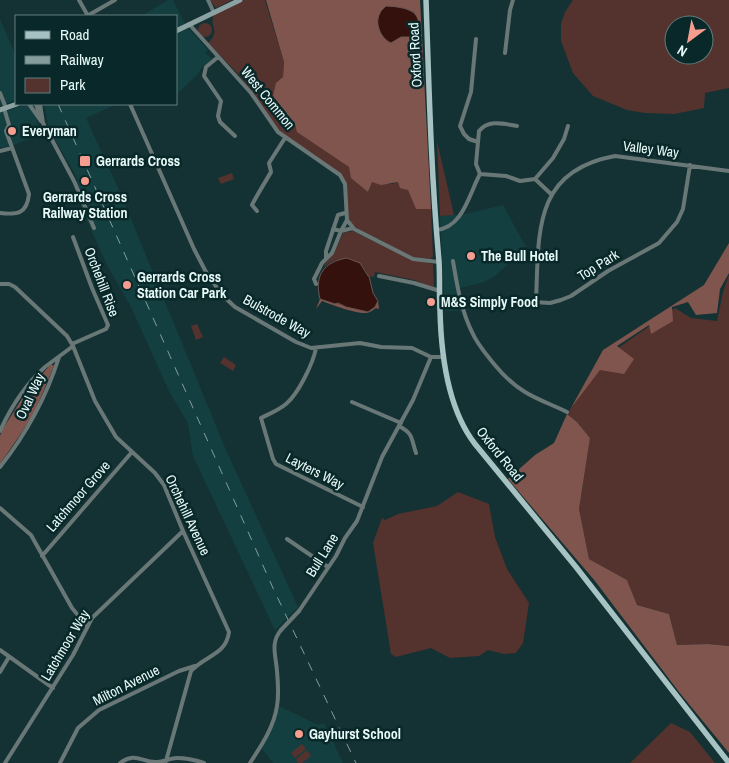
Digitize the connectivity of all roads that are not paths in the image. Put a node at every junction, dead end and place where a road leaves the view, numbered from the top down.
1 (79, 0) edge
2 (115, 0) edge
3 (208, 0) edge
4 (240, 0) edge
5 (426, 0) edge
6 (514, 0) edge
7 (214, 13) junction
8 (87, 15) edge
9 (90, 15) edge
10 (190, 24) junction
11 (178, 29) edge
12 (476, 39) dead end
13 (505, 52) dead end
14 (218, 57) junction
15 (0, 93) edge
16 (15, 105) edge
17 (30, 105) edge
18 (36, 105) edge
19 (40, 105) edge
20 (130, 105) edge
21 (3, 109) edge
22 (43, 123) junction
23 (517, 126) dead end
24 (568, 126) dead end
25 (235, 136) dead end
26 (285, 138) junction
27 (478, 142) junction
28 (12, 148) junction
29 (0, 151) edge
30 (690, 165) junction
31 (729, 171) edge
32 (480, 174) junction
33 (535, 179) junction
34 (551, 194) junction
35 (246, 205) dead end
36 (252, 205) junction
37 (257, 211) dead end
38 (0, 213) edge
39 (345, 213) junction
40 (346, 220) junction
41 (94, 228) dead end
42 (353, 228) junction
43 (333, 229) junction
44 (436, 230) junction
45 (341, 231) junction
46 (73, 237) dead end
47 (330, 240) junction
48 (337, 242) junction
49 (326, 258) junction
50 (453, 261) dead end
51 (439, 262) junction
52 (379, 276) dead end
53 (0, 284) edge
54 (316, 284) dead end
55 (440, 291) junction
56 (536, 302) junction
57 (462, 304) junction
58 (73, 345) junction
59 (316, 348) junction
60 (59, 357) junction
61 (431, 357) junction
62 (444, 357) junction
63 (352, 402) dead end
64 (567, 412) dead end
65 (400, 424) junction
66 (0, 432) edge
67 (132, 452) junction
68 (416, 453) dead end
69 (0, 467) edge
70 (0, 508) edge
71 (363, 508) junction
72 (183, 531) junction
73 (287, 539) dead end
74 (42, 556) junction
75 (328, 567) junction
76 (87, 626) junction
77 (0, 650) edge
78 (9, 657) junction
79 (197, 665) junction
80 (179, 671) junction
81 (0, 672) edge
82 (189, 677) junction
83 (53, 688) junction
84 (166, 761) junction
85 (729, 762) edge
86 (5, 763) edge
87 (60, 763) edge
88 (120, 763) edge
89 (204, 763) edge
90 (250, 763) edge

1 - 8 street
2 - 9 street
3 - 7 street
4 - 7 main road
5 - 44 main road, Oxford Road
6 - 13 street
7 - 10 main road
10 - 11 main road
10 - 14 street, West Common
12 - 27 street
14 - 25 street
14 - 26 street, West Common
15 - 21 street
16 - 21 main road
17 - 22 street
18 - 22 street
19 - 22 street
20 - 59 street, Bulstrode Way
21 - 28 street
22 - 41 street
23 - 27 street
24 - 33 street
26 - 36 street
26 - 39 street, West Common
27 - 32 street
28 - 29 street
28 - 38 street
30 - 31 street, Valley Way
30 - 34 street, Valley Way
30 - 56 street, Top Park
32 - 33 street
32 - 44 street
33 - 34 street
34 - 56 street, Valley Way
35 - 36 street
36 - 37 street
39 - 40 street, West Common
39 - 43 street
40 - 42 street
40 - 45 street
42 - 45 street
42 - 51 street
43 - 45 street
43 - 47 street
44 - 51 main road, Oxford Road
45 - 48 street
46 - 58 street, Orchehill Rise
47 - 48 street
47 - 49 street
48 - 49 street
49 - 54 street
50 - 57 street
51 - 55 main road, Oxford Road
52 - 55 street
53 - 58 street, Orchehill Avenue
55 - 62 main road, Oxford Road
56 - 57 street, Top Park
57 - 64 street
58 - 60 street, Oval Way
58 - 67 street, Orchehill Avenue
59 - 61 street, Bulstrode Way
59 - 71 street, Layters Way
60 - 66 street, Oval Way
60 - 69 street, Oval Way
61 - 62 street, Bulstrode Way
61 - 65 street, Bull Lane
62 - 85 main road, Oxford Road
63 - 65 street
65 - 68 street
65 - 71 street, Bull Lane
67 - 72 street, Orchehill Avenue
67 - 74 street, Latchmoor Grove
70 - 74 street
71 - 75 street, Bull Lane
72 - 76 street, Latchmoor Way
72 - 79 street, Orchehill Avenue
73 - 75 street
74 - 76 street
75 - 90 street, Bull Lane, bridge
76 - 83 street, Latchmoor Way
77 - 78 street
78 - 81 street
78 - 83 street
79 - 80 street, Milton Avenue
79 - 82 street, Orchehill Avenue
80 - 82 street
80 - 87 street, Milton Avenue
82 - 84 street, Orchehill Avenue
83 - 86 street, Latchmoor Way
84 - 88 street
84 - 89 street

